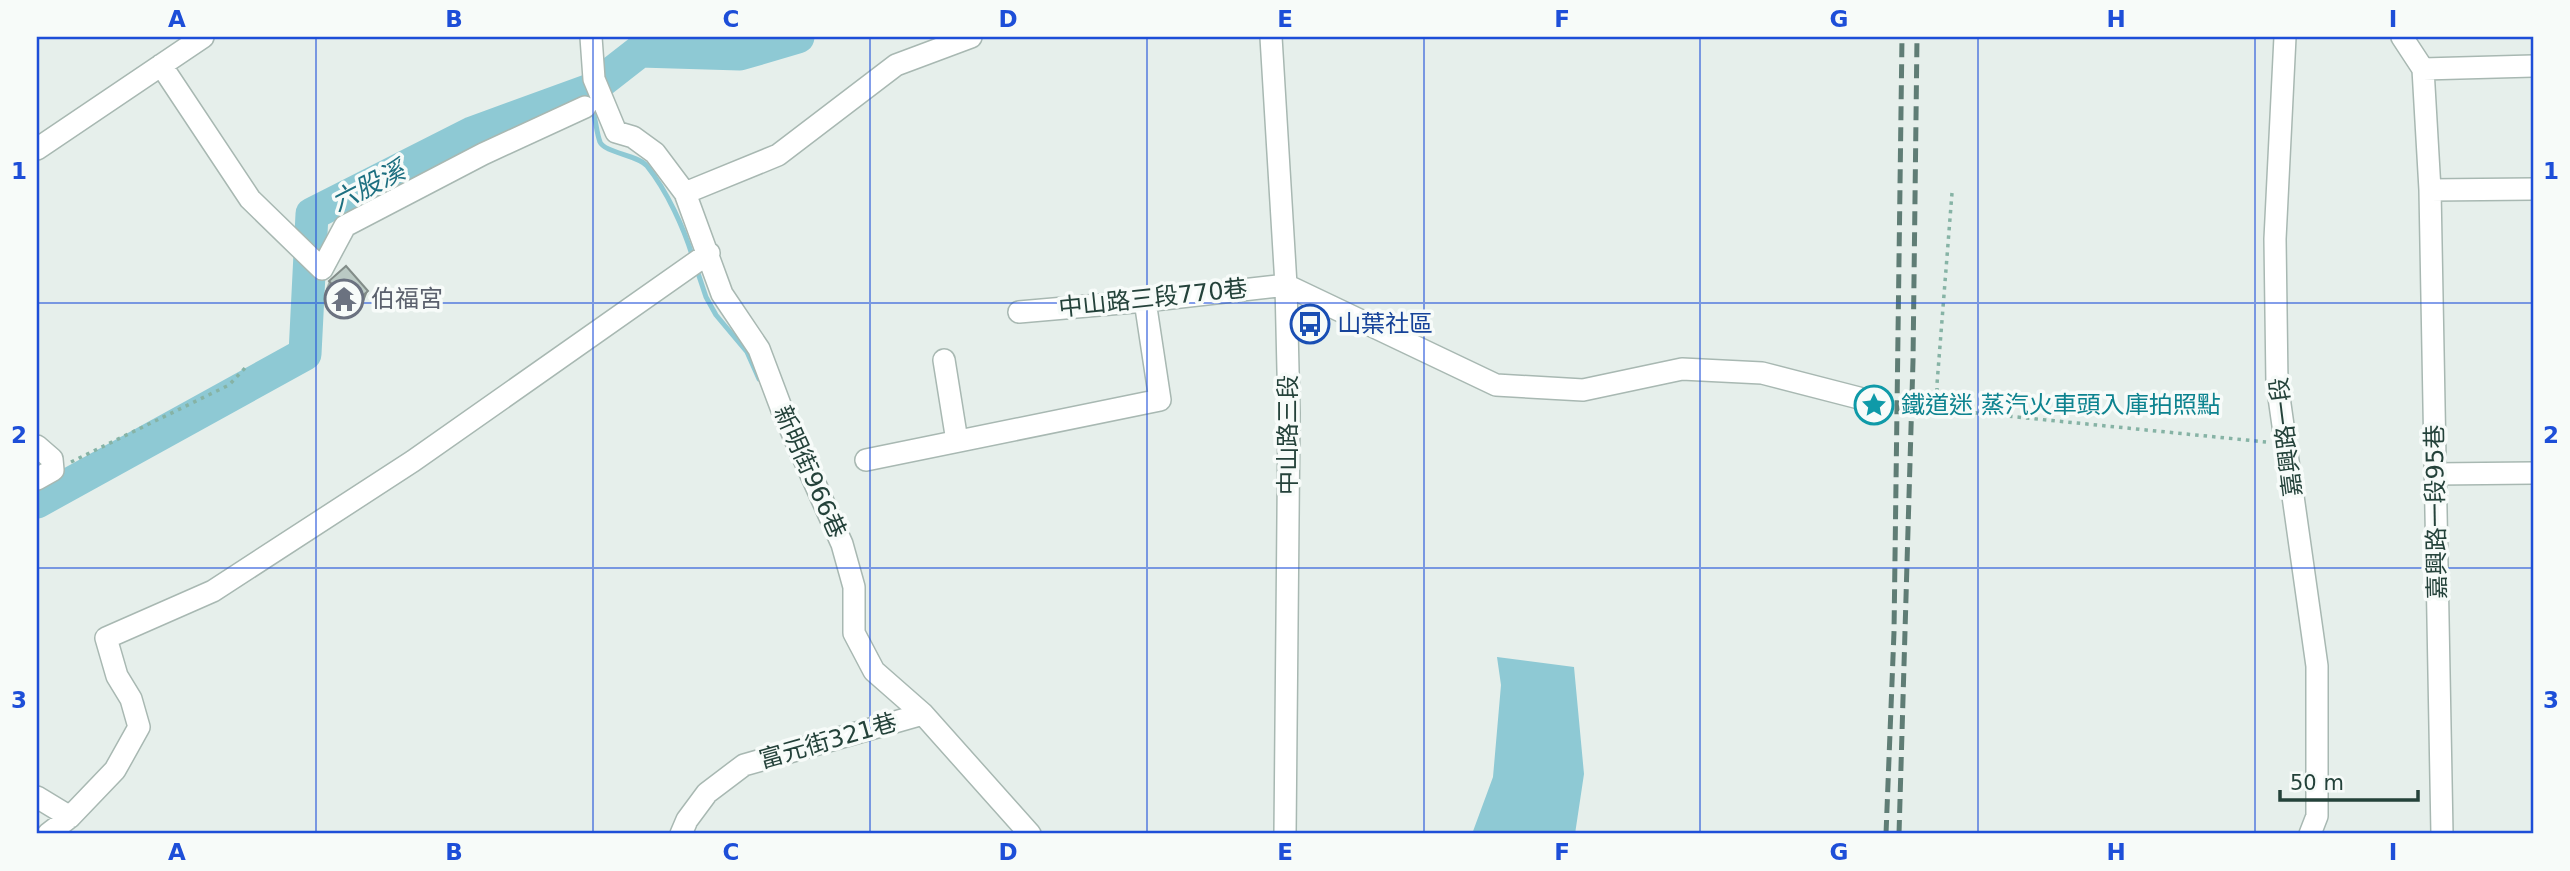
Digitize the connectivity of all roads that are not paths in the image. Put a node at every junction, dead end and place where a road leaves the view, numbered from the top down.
1 (203, 37) edge
2 (591, 37) edge
3 (971, 37) edge
4 (1271, 37) edge
5 (2285, 37) edge
6 (2402, 37) edge
7 (161, 65) junction
8 (2533, 66) edge
9 (2423, 69) junction
10 (594, 95) junction
11 (37, 149) edge
12 (2533, 189) edge
13 (2430, 190) junction
14 (685, 193) junction
15 (709, 253) junction
16 (1286, 285) junction
17 (1145, 301) junction
18 (1019, 312) dead end
19 (944, 360) dead end
20 (1859, 398) dead end
21 (957, 442) junction
22 (37, 446) edge
23 (866, 460) dead end
24 (2533, 472) edge
25 (2435, 474) junction
26 (45, 475) edge
27 (923, 714) junction
28 (37, 797) edge
29 (71, 817) junction
30 (48, 834) edge
31 (681, 834) edge
32 (1030, 834) edge
33 (1285, 834) edge
34 (2310, 834) edge
35 (2442, 834) edge

1 - 7 street
2 - 10 street
3 - 14 street
4 - 16 street, 中山路三段
5 - 34 street, 嘉興路一段
6 - 9 street, 嘉興路一段95巷
7 - 10 street
7 - 11 street
8 - 9 street
9 - 13 street, 嘉興路一段95巷
10 - 14 street, 新明街966巷
12 - 13 street
13 - 25 street, 嘉興路一段95巷
14 - 15 street, 新明街966巷
15 - 27 street, 新明街966巷
15 - 29 street
16 - 17 street, 中山路三段770巷
16 - 20 street
16 - 33 street, 中山路三段
17 - 18 street, 中山路三段770巷
17 - 21 street
19 - 21 street
21 - 23 street
22 - 26 street
24 - 25 street
25 - 35 street, 嘉興路一段95巷
27 - 31 street, 富元街321巷
27 - 32 street, 新明街966巷
28 - 29 street
29 - 30 street

